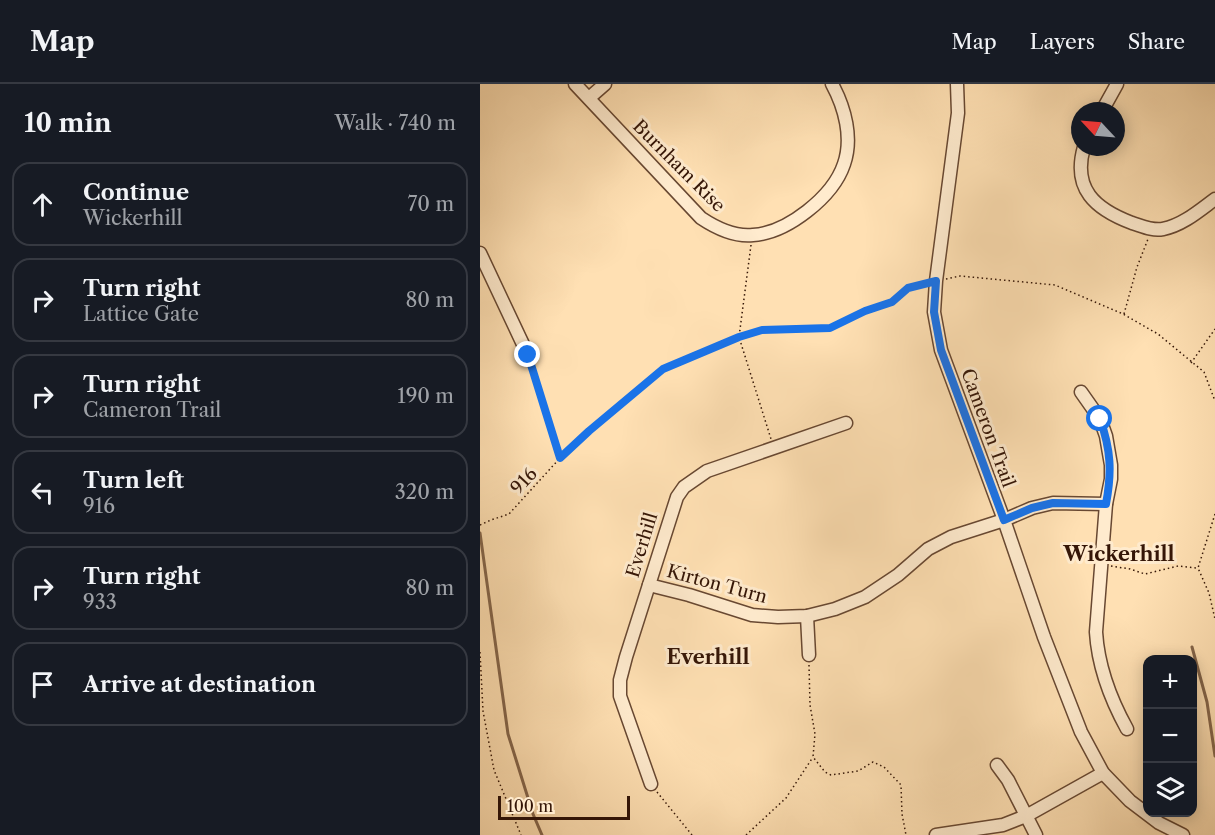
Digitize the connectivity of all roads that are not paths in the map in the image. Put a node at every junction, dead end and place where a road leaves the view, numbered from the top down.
1 (575, 84) edge
2 (605, 84) edge
3 (832, 84) edge
4 (957, 84) edge
5 (1117, 84) edge
6 (589, 98) junction
7 (1107, 102) edge
8 (1082, 156) edge
9 (1215, 199) edge
10 (480, 253) edge
11 (528, 355) road end
12 (1082, 392) dead end
13 (846, 423) dead end
14 (1106, 504) junction
15 (1004, 520) junction
16 (648, 585) junction
17 (807, 615) junction
18 (809, 656) road end
19 (1127, 729) dead end
20 (997, 765) dead end
21 (1103, 773) junction
22 (651, 784) road end
23 (1026, 816) junction
24 (936, 835) edge
25 (1036, 835) edge
26 (1183, 835) edge

1 - 6 street, Burnham Rise
2 - 6 street
3 - 6 street, Burnham Rise
4 - 15 street, Cameron Trail
5 - 7 street
8 - 9 street
10 - 11 street
12 - 14 street
13 - 16 street, Everhill
14 - 15 street, Kirton Turn
14 - 19 street
15 - 17 street, Kirton Turn
15 - 21 street, Cameron Trail
16 - 17 street, Kirton Turn
16 - 22 street, Everhill
17 - 18 street
20 - 23 street
21 - 23 street
21 - 26 street, Cameron Trail
23 - 24 street
23 - 25 street

